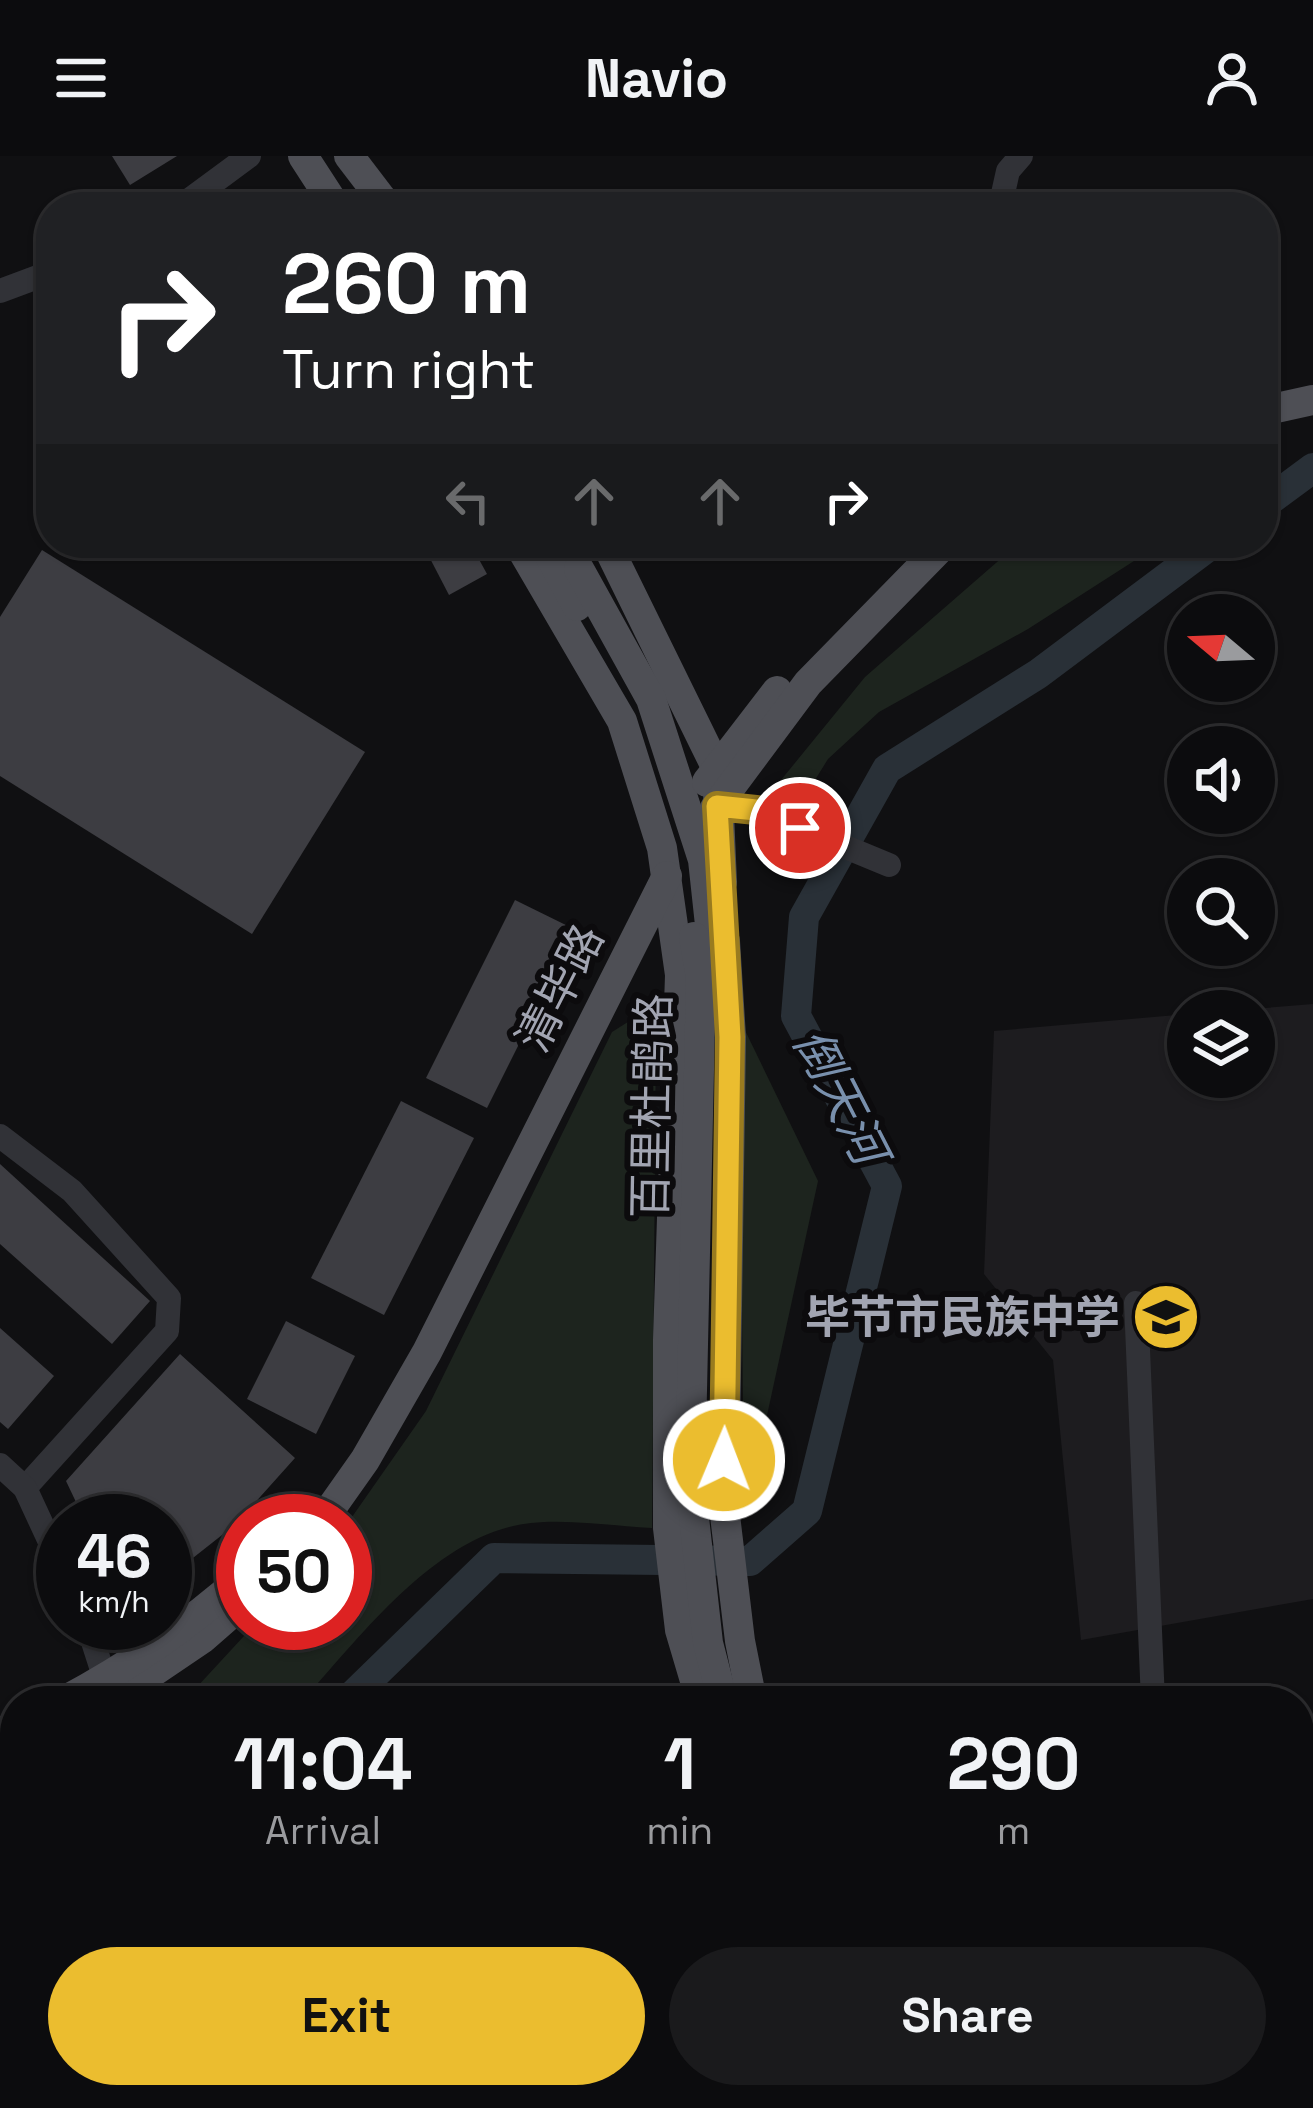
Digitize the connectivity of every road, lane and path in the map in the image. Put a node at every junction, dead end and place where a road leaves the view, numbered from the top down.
1 (248, 156) edge
2 (303, 156) edge
3 (348, 156) edge
4 (1008, 161) edge
5 (200, 192) edge
6 (325, 192) edge
7 (373, 192) edge
8 (1003, 192) edge
9 (36, 278) edge
10 (0, 291) edge
11 (1313, 380) edge
12 (1278, 388) edge
13 (1313, 400) edge
14 (1278, 408) edge
15 (527, 558) edge
16 (551, 558) edge
17 (573, 558) edge
18 (613, 558) edge
19 (917, 558) edge
20 (919, 558) edge
21 (717, 769) junction
22 (717, 806) junction
23 (662, 848) junction
24 (889, 865) dead end
25 (664, 881) junction
26 (0, 1136) edge
27 (1136, 1303) dead end
28 (0, 1465) edge
29 (25, 1488) junction
30 (320, 1494) edge
31 (341, 1494) edge
32 (36, 1512) edge
33 (216, 1599) edge
34 (216, 1627) edge
35 (95, 1650) edge
36 (105, 1686) edge
37 (118, 1686) edge
38 (123, 1686) edge
39 (697, 1686) edge
40 (719, 1686) edge
41 (738, 1686) edge
42 (749, 1686) edge
43 (1152, 1686) edge

1 - 5 street
2 - 6 main road
3 - 7 main road
4 - 8 street
9 - 10 street
11 - 12 main road
13 - 14 main road
15 - 23 main road
16 - 40 main road, 百里杜鹃路
17 - 41 main road, 百里杜鹃路
18 - 21 main road
19 - 21 main road
20 - 22 main road, 清毕路
21 - 22 main road
21 - 23 main road
22 - 24 street
22 - 25 main road, 清毕路
22 - 42 main road
23 - 25 main road
23 - 30 main road
25 - 31 main road, 清毕路
25 - 39 main road
26 - 29 street
27 - 43 street
28 - 29 street
29 - 32 street
33 - 37 main road
34 - 38 main road
35 - 36 street

